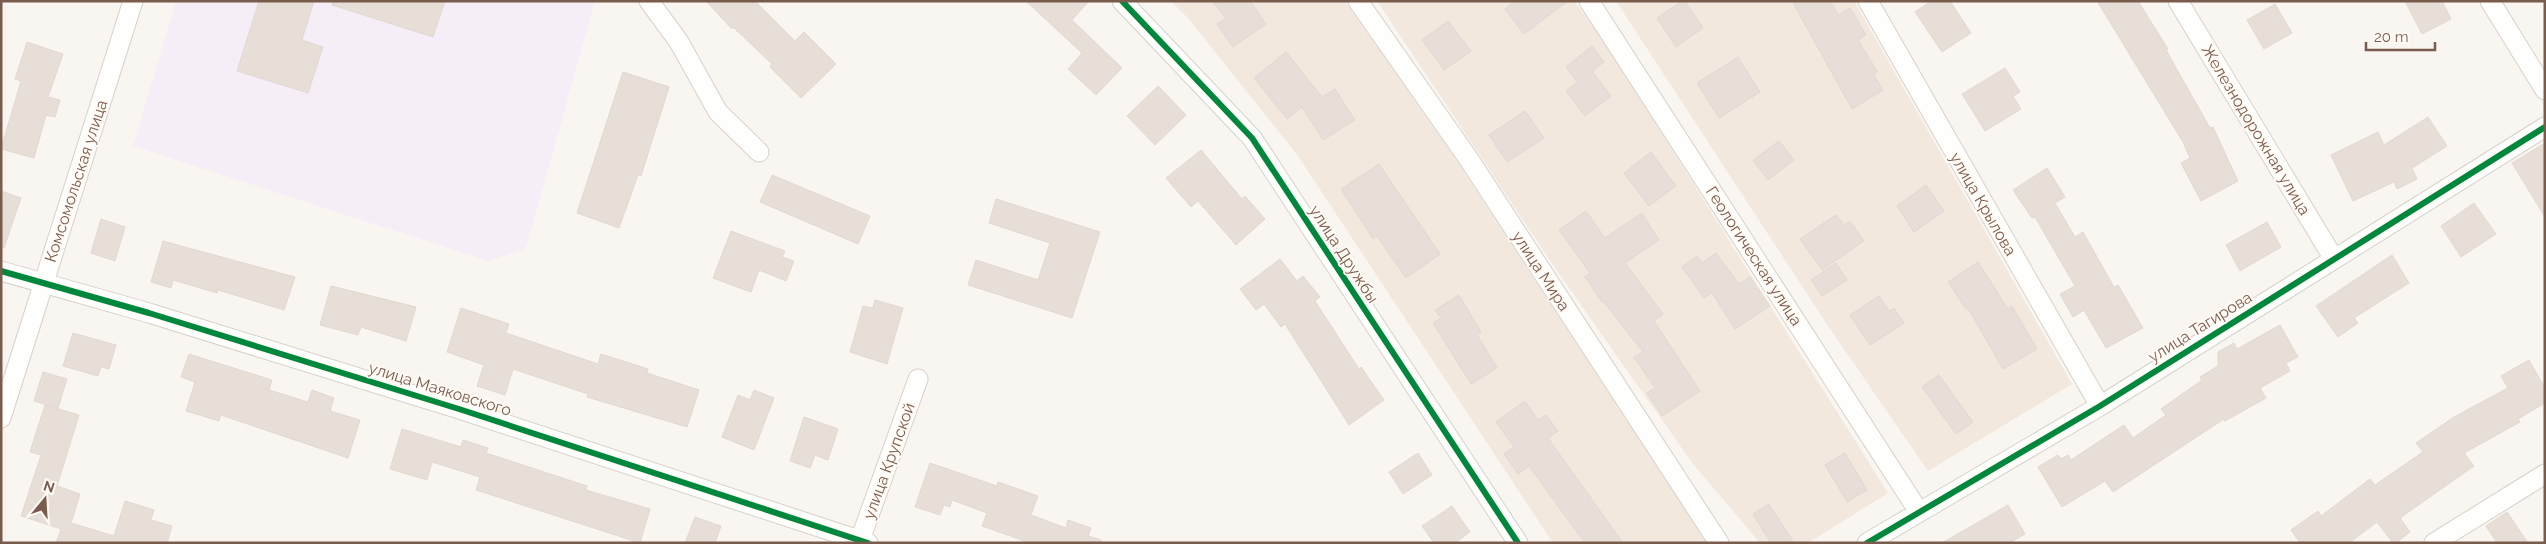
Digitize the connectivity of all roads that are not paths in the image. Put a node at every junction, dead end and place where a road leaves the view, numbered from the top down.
1 (133, 1) edge
2 (649, 1) edge
3 (1122, 1) edge
4 (1358, 1) edge
5 (1589, 1) edge
6 (1868, 1) edge
7 (2178, 1) edge
8 (2490, 1) edge
9 (2545, 90) edge
10 (2545, 128) edge
11 (759, 152) dead end
12 (2334, 259) junction
13 (1, 271) edge
14 (43, 285) junction
15 (918, 379) dead end
16 (2100, 406) junction
17 (1, 418) edge
18 (2545, 474) edge
19 (1919, 512) junction
20 (862, 542) edge
21 (1518, 543) edge
22 (1719, 543) edge
23 (1867, 543) edge
24 (2434, 543) edge

1 - 14 street, Комсомольская улица
2 - 11 street
3 - 21 street, улица Дружбы
4 - 22 street, улица Мира
5 - 19 street, Геологическая улица
6 - 16 street, улица Крылова
7 - 12 street, Железнодорожная улица
8 - 9 street
10 - 12 street, улица Тагирова
12 - 16 street, улица Тагирова
13 - 14 street, улица Маяковского
14 - 17 street, Комсомольская улица
14 - 20 street, улица Маяковского
15 - 20 street, улица Крупской
16 - 19 street, улица Тагирова
18 - 24 street
19 - 23 street, улица Тагирова

